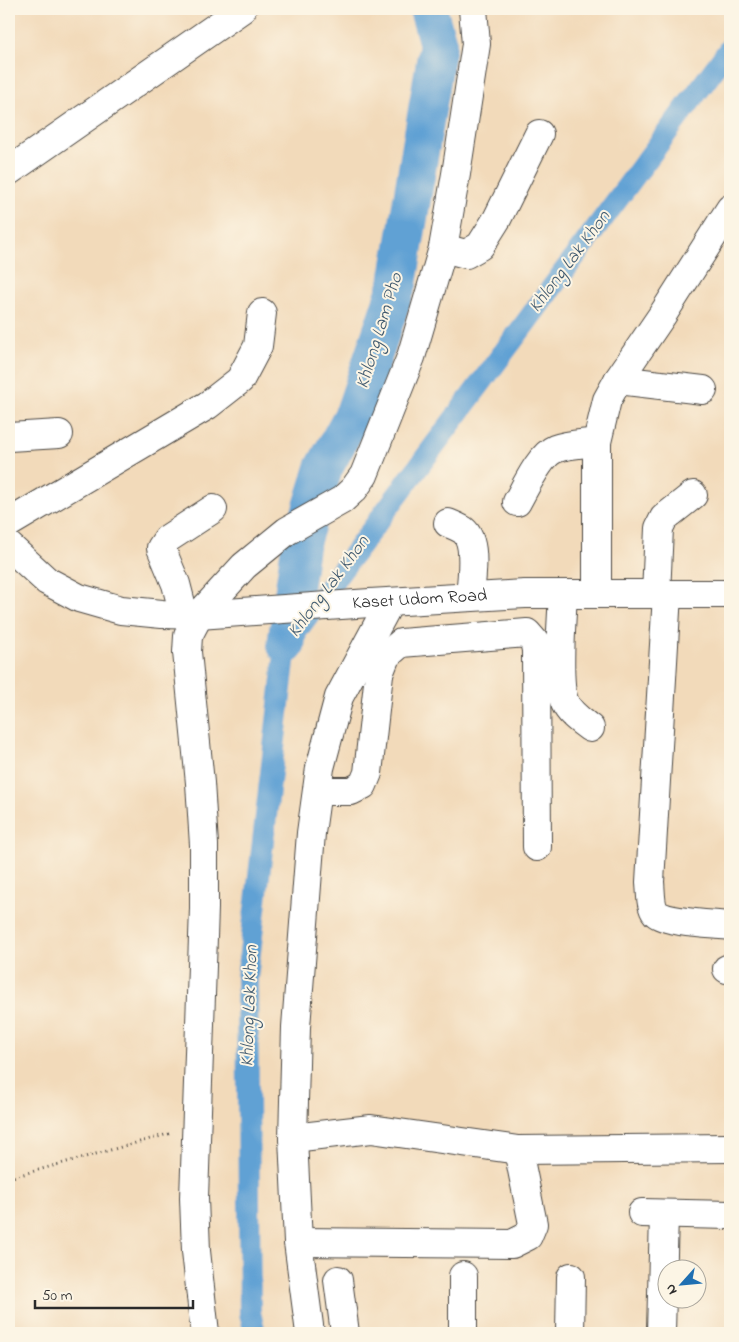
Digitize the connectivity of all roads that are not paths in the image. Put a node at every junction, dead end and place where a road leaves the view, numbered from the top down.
1 (242, 9) edge
2 (473, 9) edge
3 (539, 134) dead end
4 (9, 171) edge
5 (730, 209) edge
6 (443, 248) junction
7 (262, 313) dead end
8 (618, 380) junction
9 (703, 390) dead end
10 (59, 434) dead end
11 (9, 437) edge
12 (597, 442) junction
13 (693, 495) dead end
14 (517, 502) dead end
15 (213, 510) dead end
16 (9, 523) edge
17 (448, 523) dead end
18 (9, 546) edge
19 (563, 594) junction
20 (597, 594) junction
21 (661, 594) junction
22 (730, 594) edge
23 (470, 597) junction
24 (380, 602) junction
25 (191, 615) junction
26 (590, 728) dead end
27 (317, 791) junction
28 (537, 847) dead end
29 (730, 926) edge
30 (293, 1138) junction
31 (730, 1148) edge
32 (518, 1150) junction
33 (730, 1215) edge
34 (298, 1242) junction
35 (463, 1276) dead end
36 (571, 1277) dead end
37 (338, 1280) dead end
38 (206, 1333) edge
39 (310, 1333) edge
40 (345, 1333) edge
41 (463, 1333) edge
42 (570, 1333) edge
43 (661, 1333) edge

1 - 4 street
2 - 6 street
3 - 6 street
5 - 8 street
6 - 25 street
7 - 16 street
8 - 9 street
8 - 12 street
10 - 11 street
12 - 14 street
12 - 20 street
13 - 21 street
15 - 25 street
17 - 23 street
18 - 25 street, Kaset Udom Road
19 - 20 street, Kaset Udom Road
19 - 23 street, Kaset Udom Road
19 - 26 street
20 - 21 street, Kaset Udom Road
21 - 22 street, Kaset Udom Road
21 - 29 street
23 - 24 street, Kaset Udom Road
24 - 25 street, Kaset Udom Road
24 - 27 street
25 - 38 street
27 - 28 street
27 - 30 street
30 - 32 street
30 - 34 street
31 - 32 street
32 - 34 street
33 - 43 street
34 - 39 street
35 - 41 street
36 - 42 street
37 - 40 street

